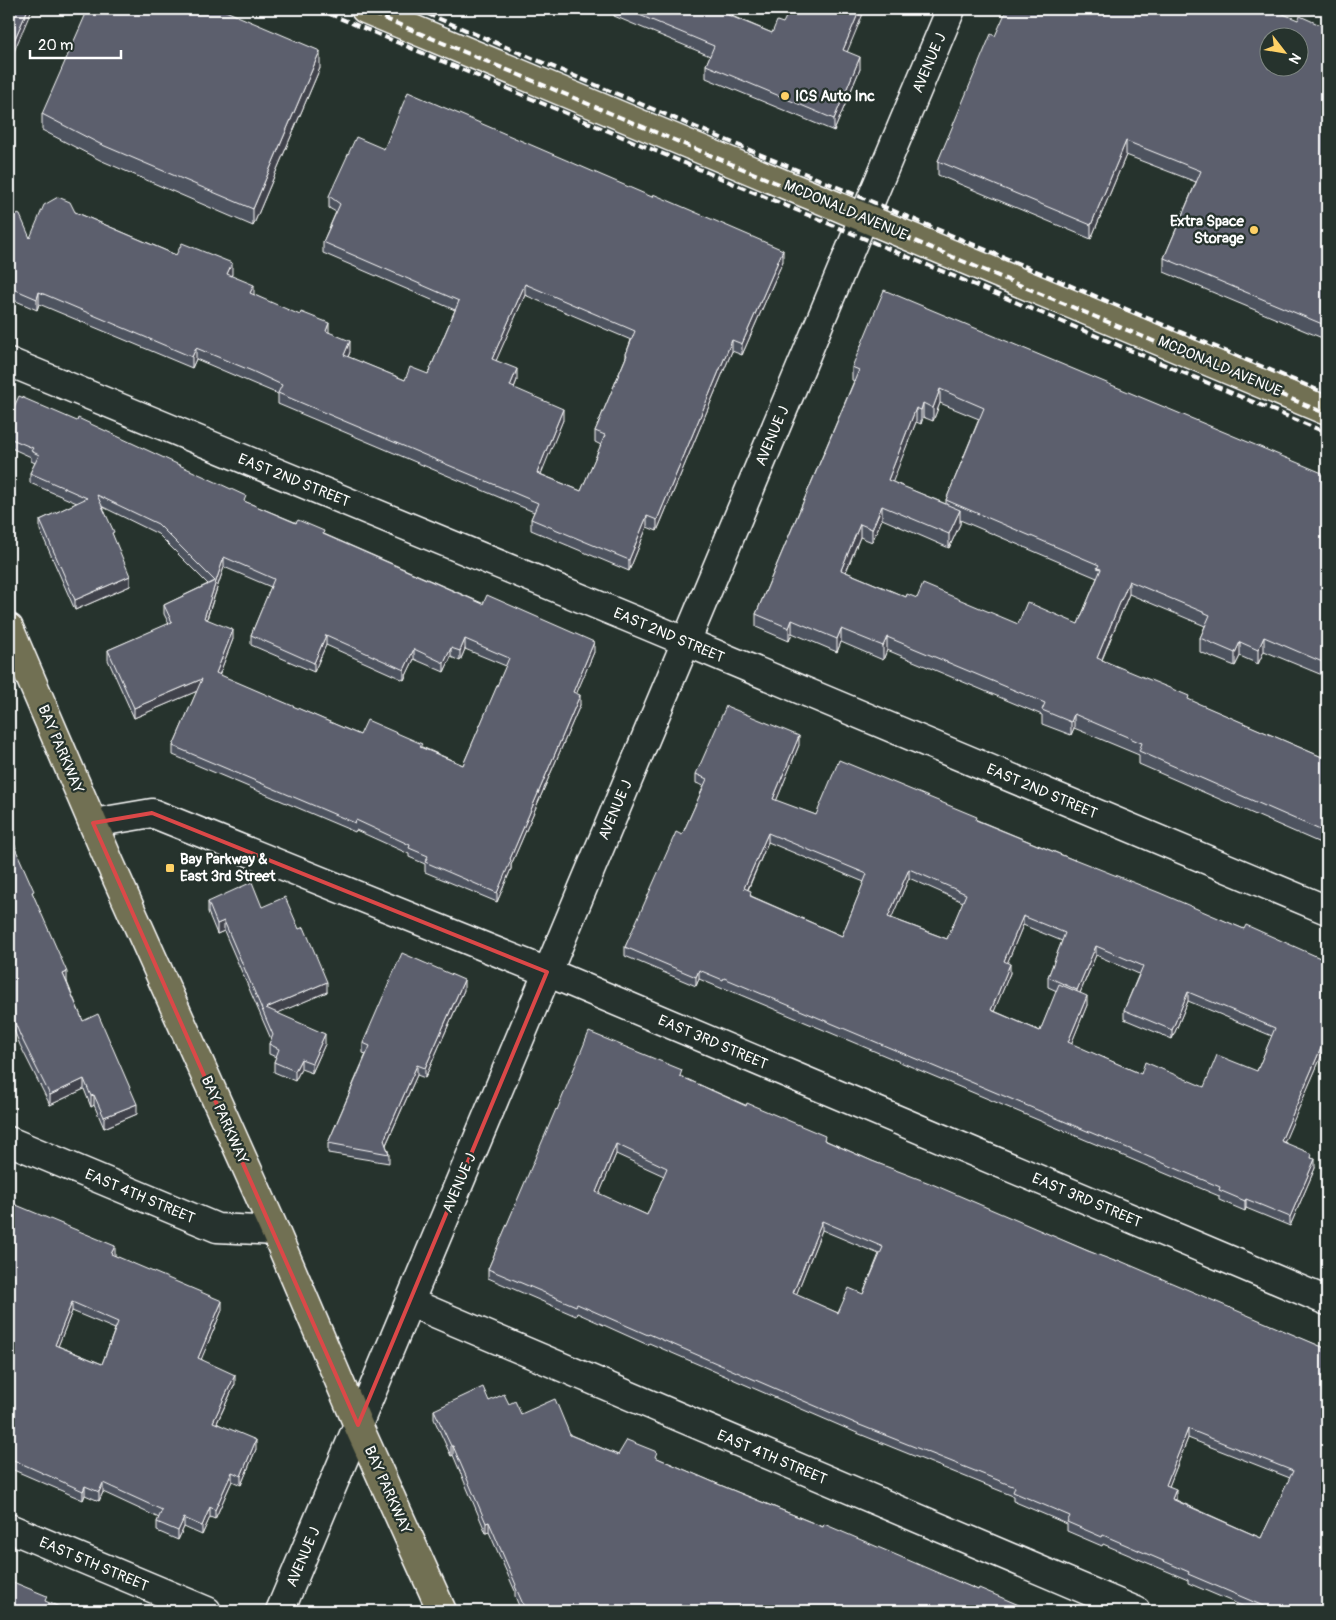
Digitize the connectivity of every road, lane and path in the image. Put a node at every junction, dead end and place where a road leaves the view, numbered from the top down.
1 (365, 9) edge
2 (951, 9) edge
3 (864, 218) junction
4 (9, 362) edge
5 (1327, 411) edge
6 (9, 628) edge
7 (685, 641) junction
8 (93, 823) junction
9 (1327, 910) edge
10 (547, 972) junction
11 (9, 1141) edge
12 (275, 1231) junction
13 (1327, 1301) edge
14 (409, 1302) junction
15 (358, 1425) junction
16 (9, 1528) edge
17 (207, 1611) edge
18 (280, 1611) edge
19 (442, 1611) edge
20 (1136, 1611) edge

1 - 3 main road, MCDONALD AVENUE
2 - 3 street, AVENUE J
3 - 5 main road, MCDONALD AVENUE
3 - 7 street, AVENUE J
4 - 7 street, EAST 2ND STREET
6 - 8 main road, BAY PARKWAY
7 - 9 street, EAST 2ND STREET
7 - 10 street, AVENUE J
8 - 10 street, EAST 3RD STREET
8 - 12 main road, BAY PARKWAY
10 - 13 street, EAST 3RD STREET
10 - 14 street, AVENUE J
11 - 12 street, EAST 4TH STREET
12 - 15 main road, BAY PARKWAY
14 - 15 street, AVENUE J
14 - 20 street, EAST 4TH STREET
15 - 18 street, AVENUE J
15 - 19 main road, BAY PARKWAY
16 - 17 street, EAST 5TH STREET

